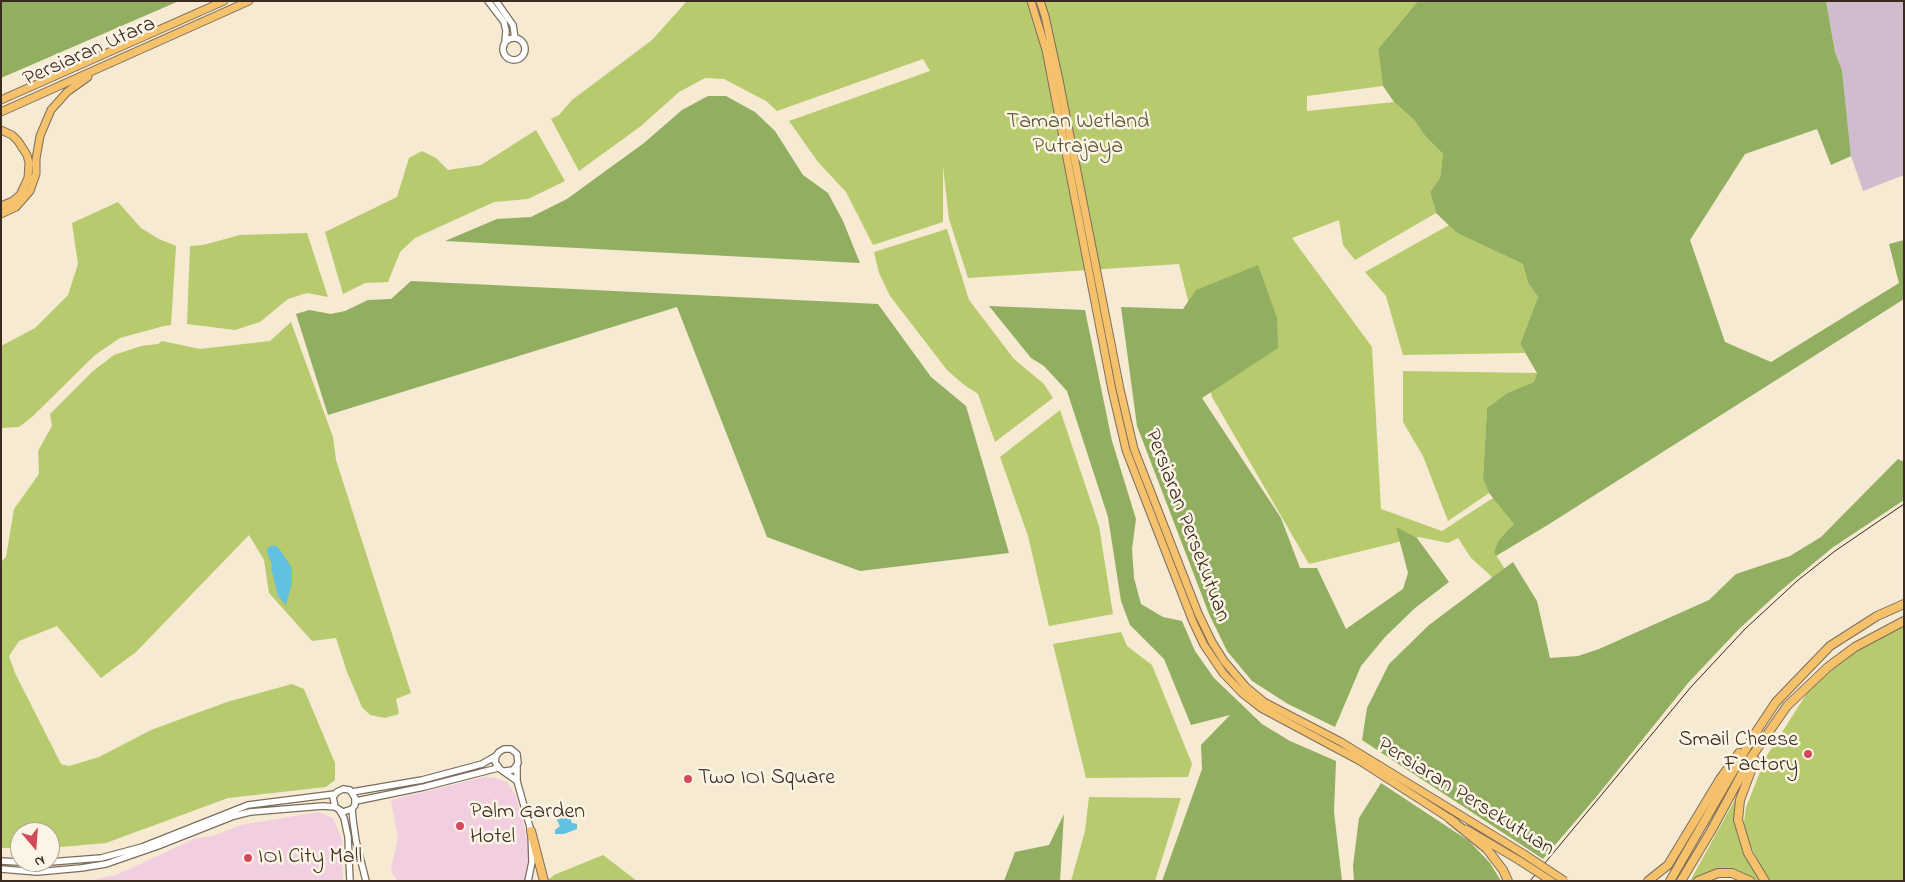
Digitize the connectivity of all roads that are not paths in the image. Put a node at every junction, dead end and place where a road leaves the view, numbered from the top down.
1 (224, 1) edge
2 (249, 1) edge
3 (488, 1) edge
4 (496, 1) edge
5 (1030, 1) edge
6 (1040, 1) edge
7 (516, 38) junction
8 (505, 42) junction
9 (101, 67) junction
10 (1, 100) edge
11 (1, 112) edge
12 (1, 130) edge
13 (15, 204) junction
14 (1, 206) edge
15 (1, 214) edge
16 (1904, 604) edge
17 (1904, 622) edge
18 (1315, 732) junction
19 (1767, 733) junction
20 (1754, 734) junction
21 (496, 756) junction
22 (1362, 759) junction
23 (517, 766) junction
24 (498, 768) junction
25 (505, 772) junction
26 (517, 781) junction
27 (352, 792) junction
28 (334, 794) junction
29 (356, 801) junction
30 (335, 807) junction
31 (352, 809) junction
32 (340, 811) junction
33 (1450, 819) junction
34 (530, 831) junction
35 (1522, 857) junction
36 (1, 860) edge
37 (1, 869) edge
38 (543, 877) edge
39 (350, 881) edge
40 (366, 881) edge
41 (528, 881) edge
42 (1508, 881) edge
43 (1551, 881) edge
44 (1565, 881) edge
45 (1648, 881) edge
46 (1670, 881) edge
47 (1681, 881) edge
48 (1698, 881) edge
49 (1750, 881) edge
50 (1765, 881) edge

1 - 10 main road, Persiaran Utara
2 - 9 main road, Persiaran Utara
3 - 8 street
4 - 7 street
5 - 18 main road, Persiaran Persekutuan
6 - 18 main road, Persiaran Persekutuan
7 - 8 street
7 - 8 street
9 - 11 main road, Persiaran Utara
9 - 13 main road
12 - 13 main road
13 - 14 main road
13 - 15 main road
16 - 20 highway
17 - 19 highway
18 - 22 main road, Persiaran Persekutuan
19 - 47 highway
19 - 50 highway
20 - 45 highway
20 - 46 highway
21 - 23 street
21 - 24 street
21 - 27 street
22 - 33 main road, Persiaran Persekutuan
22 - 35 main road, Persiaran Persekutuan
23 - 25 street
23 - 26 street
24 - 25 street
24 - 29 street
25 - 26 street
26 - 34 street
27 - 28 street
27 - 29 street
28 - 30 street
28 - 36 street
29 - 31 street
30 - 32 street
30 - 37 street
31 - 32 street
31 - 40 street
32 - 39 street
33 - 35 main road, Persiaran Persekutuan
33 - 42 highway
34 - 38 highway
34 - 41 street
35 - 43 main road, Persiaran Persekutuan, bridge
35 - 44 main road, Persiaran Persekutuan, bridge
48 - 49 highway

